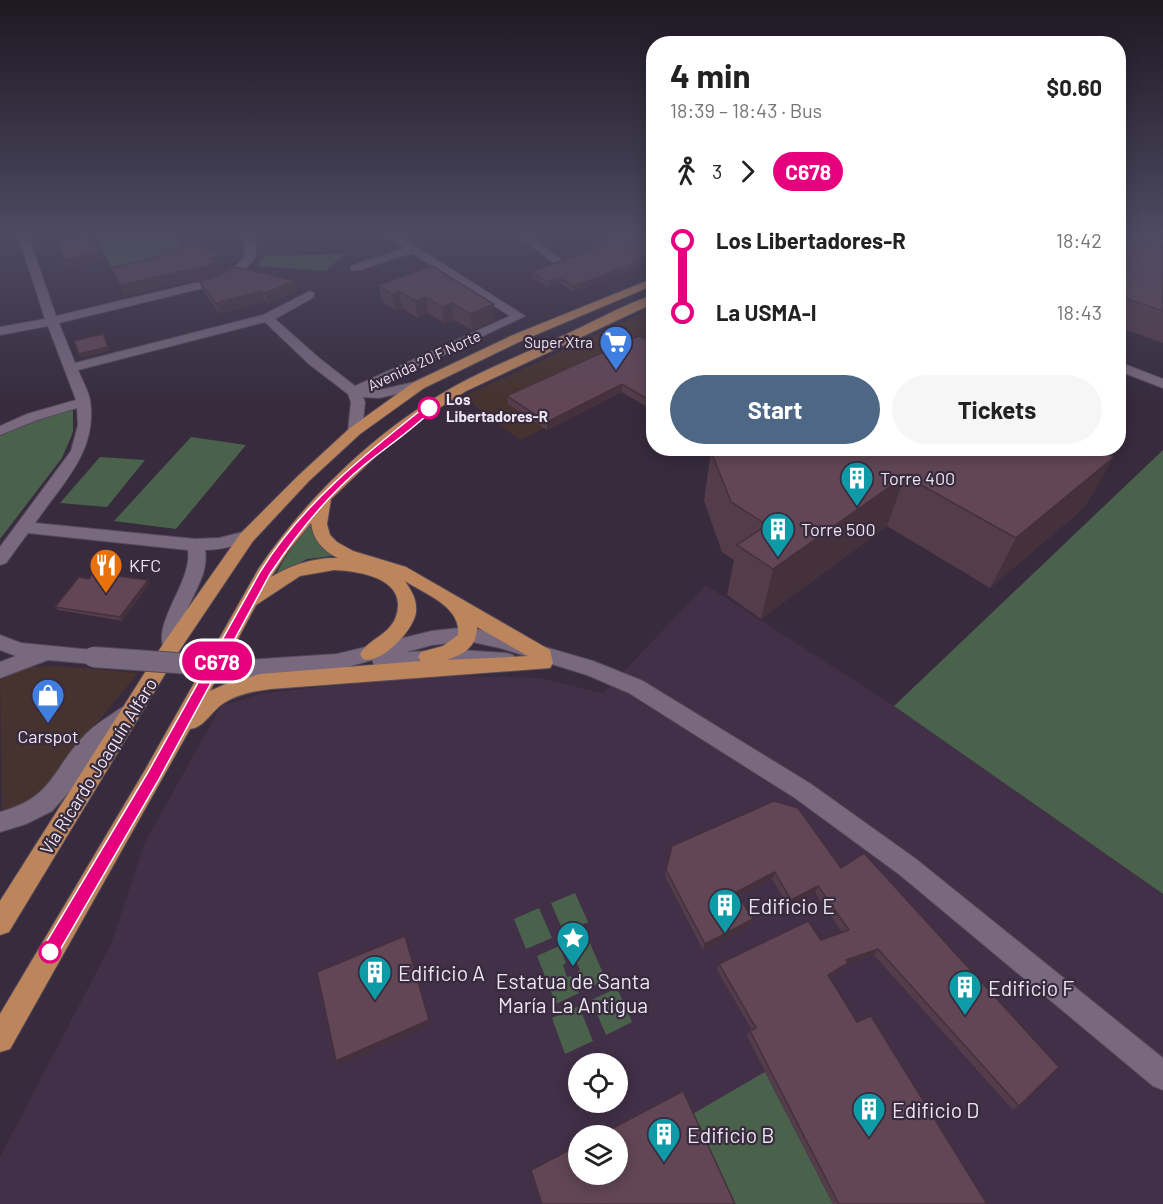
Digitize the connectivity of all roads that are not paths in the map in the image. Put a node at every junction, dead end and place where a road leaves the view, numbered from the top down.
1 (42, 291) edge
2 (177, 291) edge
3 (480, 291) edge
4 (630, 291) edge
5 (309, 295) dead end
6 (646, 303) edge
7 (267, 318) junction
8 (52, 321) junction
9 (0, 331) edge
10 (71, 368) junction
11 (1126, 369) edge
12 (1137, 373) junction
13 (1163, 379) edge
14 (1163, 384) edge
15 (419, 385) junction
16 (354, 392) junction
17 (83, 402) junction
18 (0, 430) edge
19 (355, 431) junction
20 (326, 495) junction
21 (25, 527) junction
22 (247, 537) junction
23 (195, 545) junction
24 (0, 559) edge
25 (251, 602) junction
26 (460, 608) junction
27 (468, 634) junction
28 (0, 642) edge
29 (172, 646) junction
30 (46, 654) junction
31 (370, 654) junction
32 (428, 657) junction
33 (543, 659) junction
34 (335, 662) junction
35 (0, 670) edge
36 (134, 709) junction
37 (153, 777) junction
38 (0, 822) edge
39 (0, 923) edge
40 (0, 1039) edge
41 (1163, 1076) edge

1 - 8 street
2 - 8 street
3 - 16 street, Avenida 20 F Norte
4 - 15 main road, Vía Ricardo Joaquín Alfaro
5 - 7 street
6 - 20 main road
7 - 10 street
7 - 16 street
8 - 9 street
8 - 10 street
10 - 17 street
11 - 12 street
12 - 13 street
12 - 14 street
15 - 16 street
15 - 19 main road, Vía Ricardo Joaquín Alfaro
16 - 19 street
17 - 18 street
17 - 21 street
19 - 22 main road, Vía Ricardo Joaquín Alfaro
20 - 25 main road
20 - 26 main road
21 - 23 street
21 - 24 street
22 - 23 street
22 - 29 main road, Vía Ricardo Joaquín Alfaro
23 - 29 street
25 - 31 main road
25 - 37 main road
26 - 27 main road
26 - 33 main road
27 - 31 street
27 - 32 main road
27 - 33 street
28 - 30 street
29 - 36 main road, Vía Ricardo Joaquín Alfaro
30 - 34 street, bridge
30 - 35 street
31 - 34 street
32 - 33 street
32 - 34 street
33 - 37 main road
33 - 41 street
36 - 38 street
36 - 39 main road, Vía Ricardo Joaquín Alfaro
37 - 40 main road

